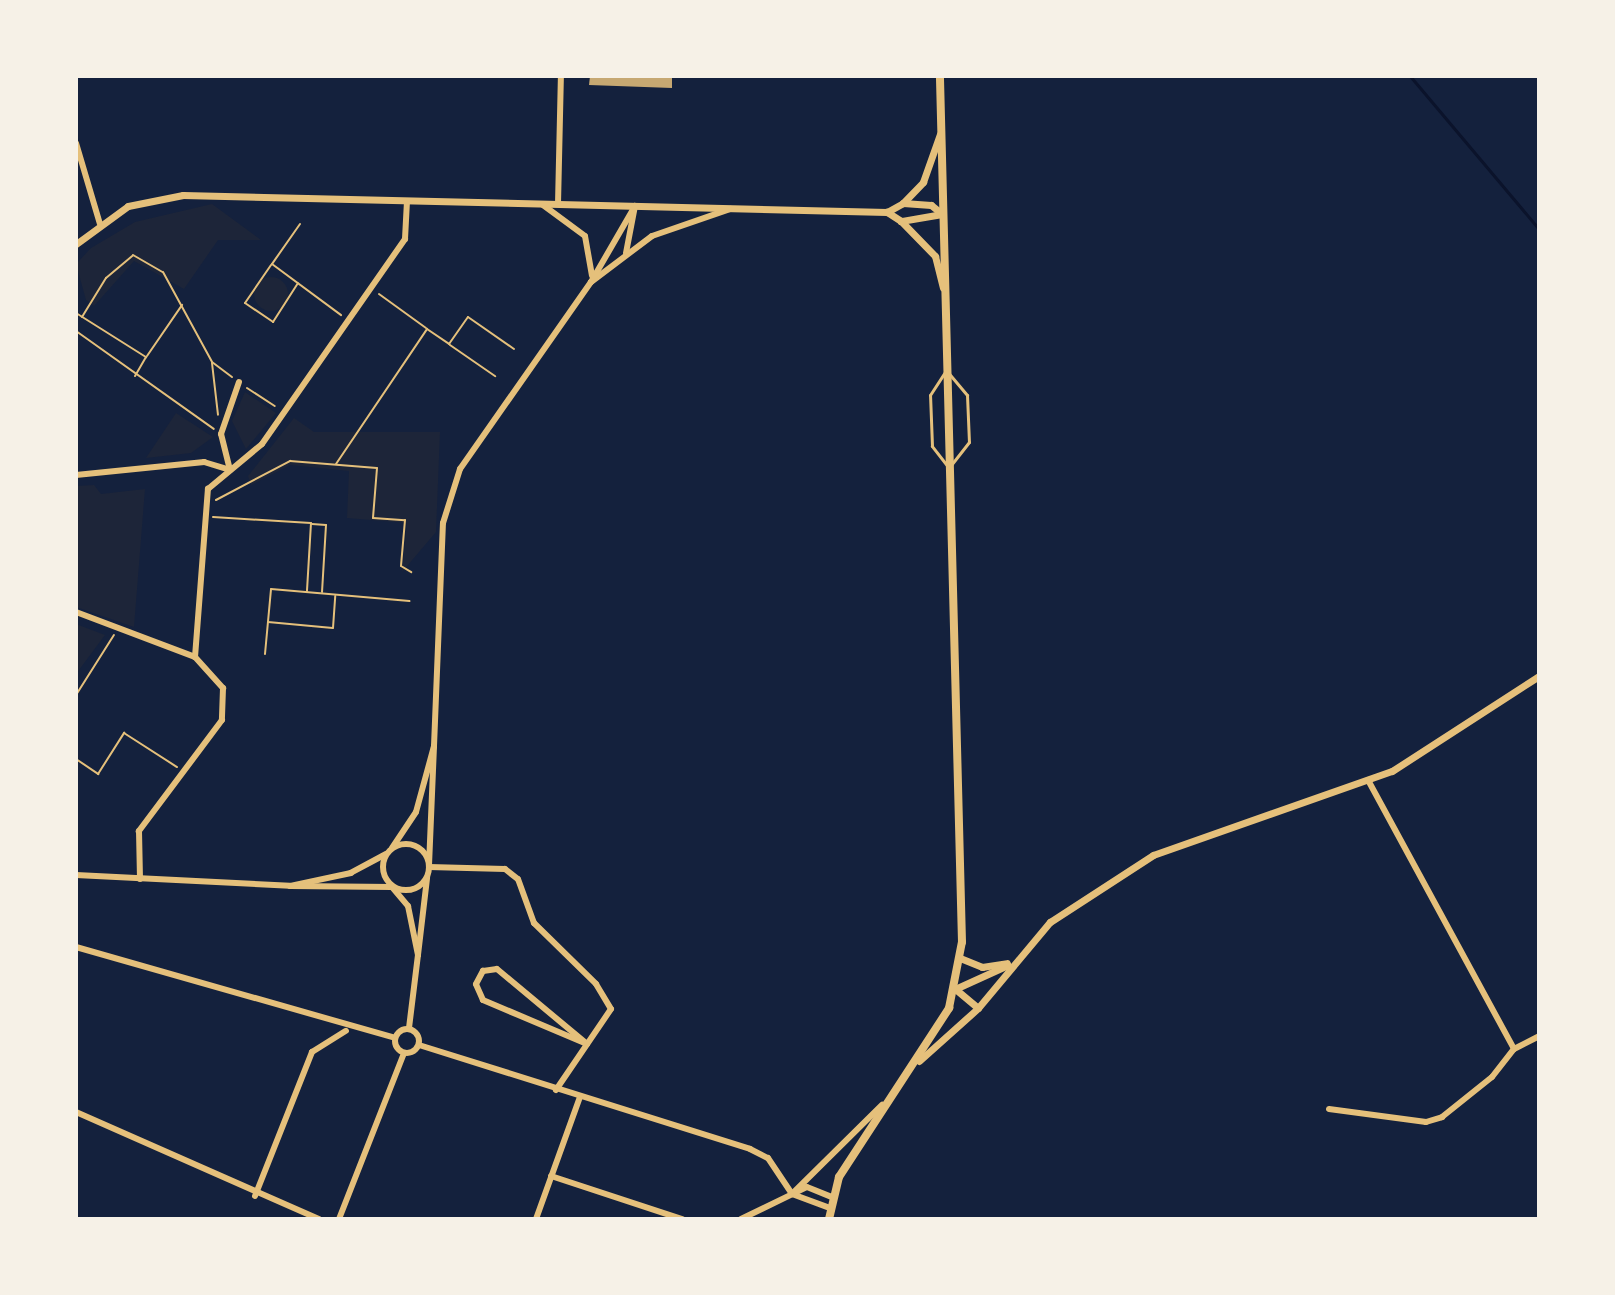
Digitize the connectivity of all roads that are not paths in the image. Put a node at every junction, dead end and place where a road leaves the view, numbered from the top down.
1 (561, 76) edge
2 (940, 76) edge
3 (941, 132) junction
4 (76, 143) edge
5 (407, 201) junction
6 (903, 203) junction
7 (540, 204) junction
8 (558, 204) junction
9 (635, 206) junction
10 (732, 208) junction
11 (887, 212) junction
12 (942, 214) junction
13 (901, 221) junction
14 (100, 224) junction
15 (76, 244) edge
16 (625, 255) junction
17 (591, 282) junction
18 (943, 288) junction
19 (946, 370) junction
20 (239, 382) road end
21 (949, 468) junction
22 (230, 470) junction
23 (76, 475) edge
24 (76, 612) edge
25 (195, 657) junction
26 (1539, 676) edge
27 (434, 746) junction
28 (1368, 780) junction
29 (389, 851) junction
30 (429, 867) junction
31 (76, 875) edge
32 (427, 878) junction
33 (140, 879) junction
34 (290, 886) junction
35 (392, 887) junction
36 (76, 947) edge
37 (418, 955) junction
38 (960, 958) junction
39 (1013, 962) junction
40 (955, 989) junction
41 (978, 1008) junction
42 (409, 1028) junction
43 (349, 1030) junction
44 (1539, 1036) edge
45 (395, 1038) junction
46 (587, 1044) junction
47 (419, 1045) junction
48 (1514, 1049) junction
49 (404, 1053) junction
50 (919, 1061) junction
51 (556, 1090) junction
52 (894, 1095) junction
53 (580, 1097) junction
54 (1329, 1109) dead end
55 (76, 1112) edge
56 (551, 1176) junction
57 (792, 1194) junction
58 (255, 1196) junction
59 (832, 1197) junction
60 (830, 1208) junction
61 (319, 1219) edge
62 (339, 1219) edge
63 (536, 1219) edge
64 (678, 1219) edge
65 (741, 1219) edge
66 (829, 1219) edge

1 - 8 street
2 - 3 main road
3 - 6 street
3 - 12 main road
4 - 14 street
5 - 7 street
5 - 14 street
5 - 22 street
6 - 11 street
6 - 12 street
7 - 8 street
7 - 17 street
8 - 9 street
9 - 10 street
9 - 16 street
9 - 17 street
10 - 11 street
10 - 16 street
11 - 13 street
12 - 13 street
12 - 18 main road
13 - 18 street
14 - 15 street
16 - 17 street
17 - 27 street
18 - 19 main road
19 - 21 main road
19 - 21 lane
19 - 21 lane
20 - 22 street
21 - 38 main road
22 - 23 street
22 - 25 street
24 - 25 street
25 - 33 street
26 - 28 street
27 - 29 street
27 - 30 street
28 - 39 street
28 - 48 street
29 - 30 street
29 - 34 street
29 - 35 street
30 - 32 street
30 - 46 street
31 - 33 street
32 - 35 street
32 - 37 street
33 - 34 street
34 - 35 street
35 - 37 street
36 - 43 street
37 - 42 street
38 - 39 street
38 - 40 main road
39 - 40 street
39 - 41 street
40 - 41 street
40 - 50 main road
41 - 50 street
42 - 45 street
42 - 47 street
43 - 45 street
43 - 58 street
44 - 48 street
45 - 49 street
46 - 46 street
46 - 51 street
47 - 49 street
47 - 51 street
48 - 54 street
49 - 62 street
50 - 52 main road
51 - 53 street
52 - 57 street
52 - 59 main road
53 - 56 street
53 - 57 street
55 - 58 street
56 - 63 street
56 - 64 street
57 - 59 street
57 - 60 street
57 - 65 street
58 - 61 street
59 - 60 main road
60 - 66 main road

